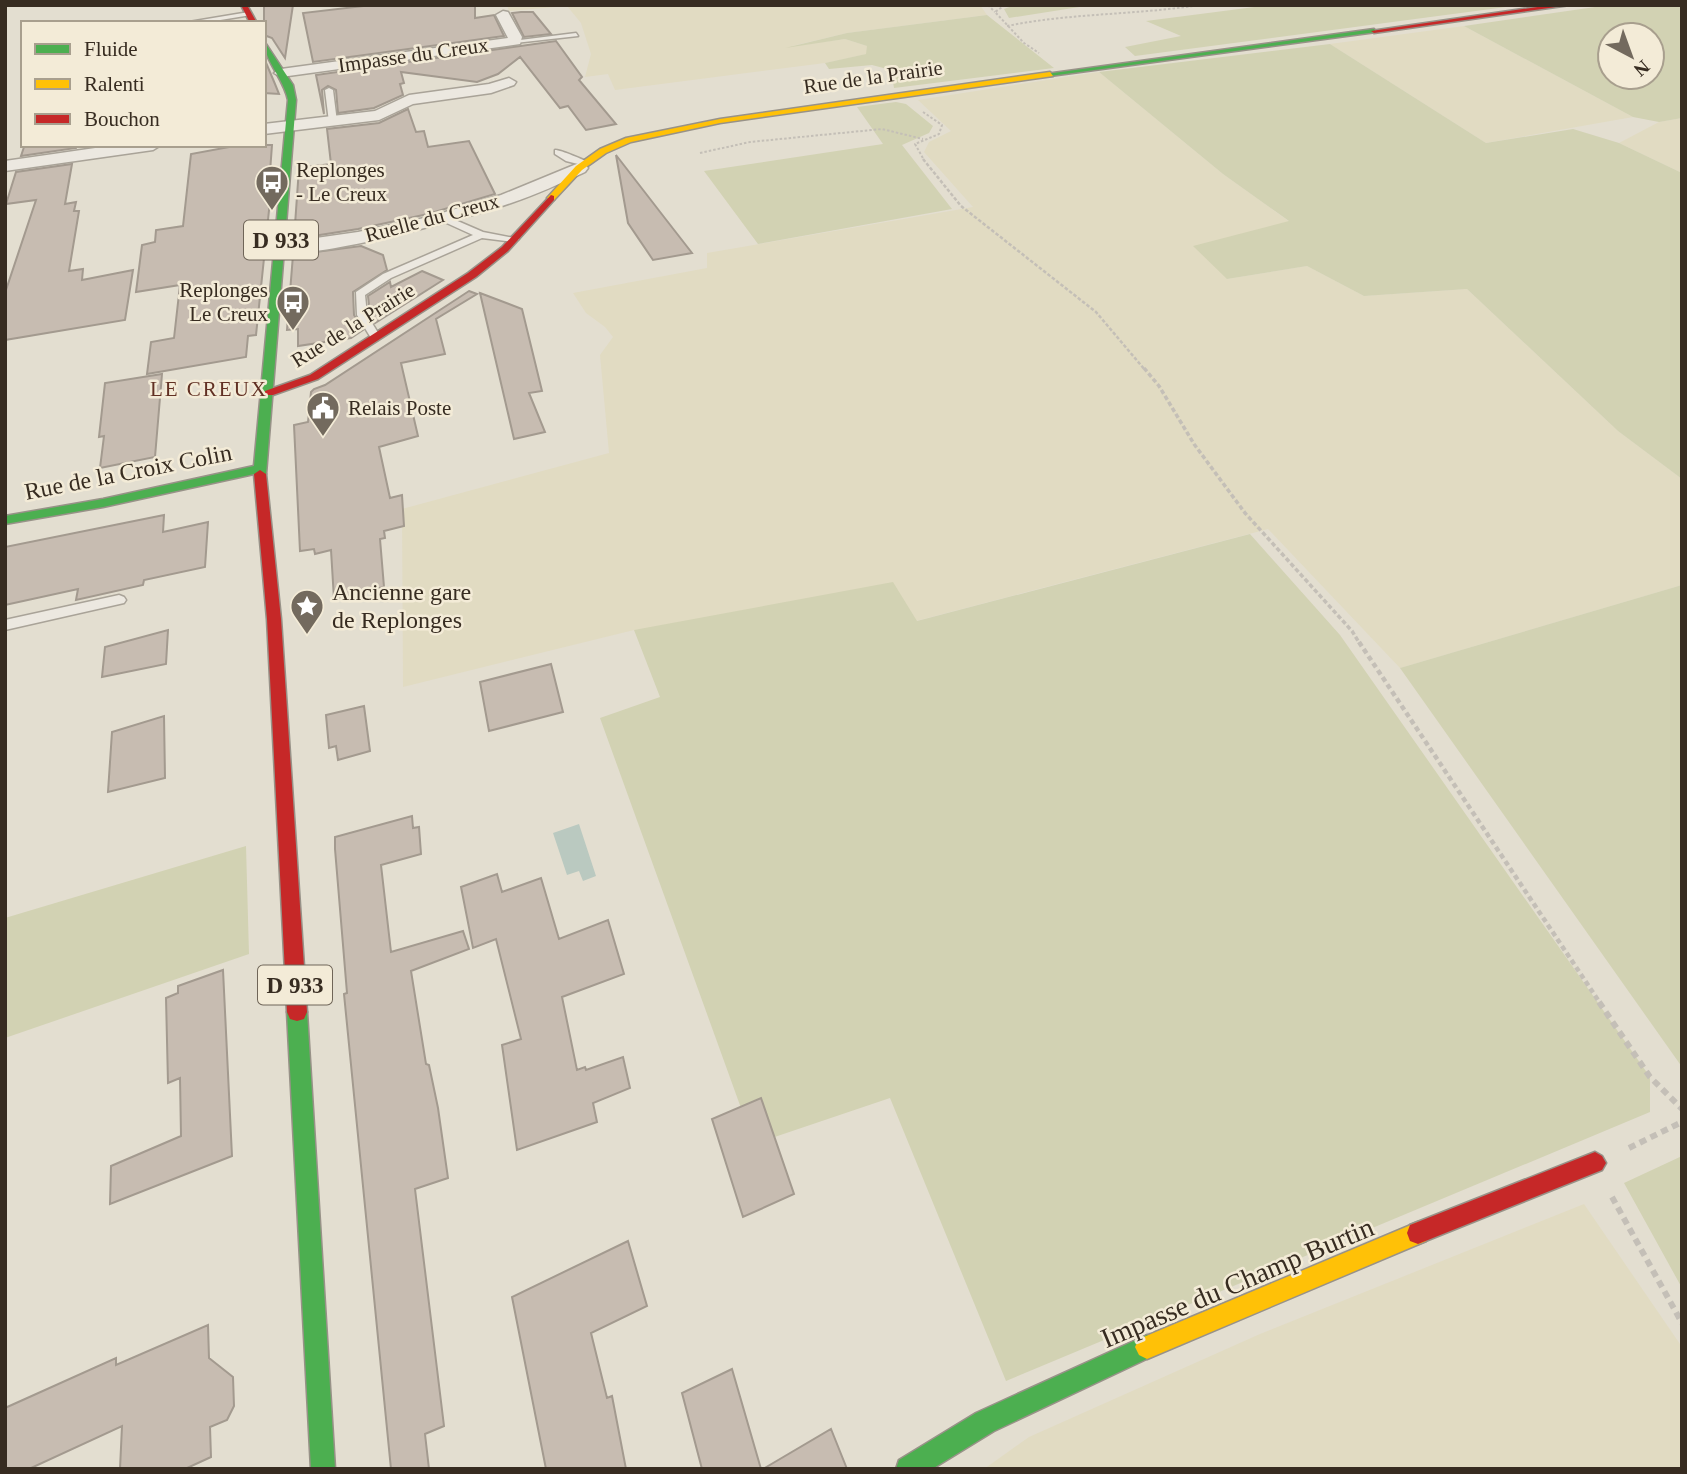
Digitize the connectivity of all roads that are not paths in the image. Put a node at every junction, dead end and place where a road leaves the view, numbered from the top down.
1 (1567, 5) edge
2 (249, 14) edge
3 (503, 15) dead end
4 (200, 21) edge
5 (576, 35) dead end
6 (515, 41) junction
7 (266, 47) edge
8 (281, 73) junction
9 (509, 82) dead end
10 (329, 90) dead end
11 (333, 122) junction
12 (290, 125) junction
13 (266, 129) edge
14 (139, 147) edge
15 (558, 152) dead end
16 (582, 165) junction
17 (5, 166) edge
18 (525, 191) junction
19 (549, 200) junction
20 (443, 218) junction
21 (481, 235) junction
22 (514, 239) junction
23 (281, 249) junction
24 (375, 336) junction
25 (269, 393) junction
26 (260, 469) junction
27 (5, 520) edge
28 (119, 600) dead end
29 (5, 625) edge
30 (1595, 1163) road end
31 (311, 1464) edge
32 (908, 1469) edge

1 - 16 street, Rue de la Prairie
2 - 4 lane
3 - 6 street, Impasse du Creux
5 - 6 lane
6 - 8 street, Impasse du Creux
7 - 8 street, D 933
8 - 12 street, D 933
9 - 11 street
10 - 11 lane
11 - 12 street
12 - 13 street
12 - 23 street, D 933
14 - 17 street
15 - 16 lane
16 - 18 street, Ruelle du Creux
16 - 19 street, Rue de la Prairie
18 - 19 street
18 - 20 street, Ruelle du Creux
19 - 22 street, Rue de la Prairie
20 - 21 lane
20 - 23 street, Ruelle du Creux
21 - 22 lane
21 - 24 lane
22 - 24 street, Rue de la Prairie
23 - 25 street, D 933
24 - 25 street, Rue de la Prairie
25 - 26 street, D 933
26 - 27 street, Rue de la Croix Colin
26 - 31 street, D 933
28 - 29 lane
30 - 32 street, Impasse du Champ Burtin

